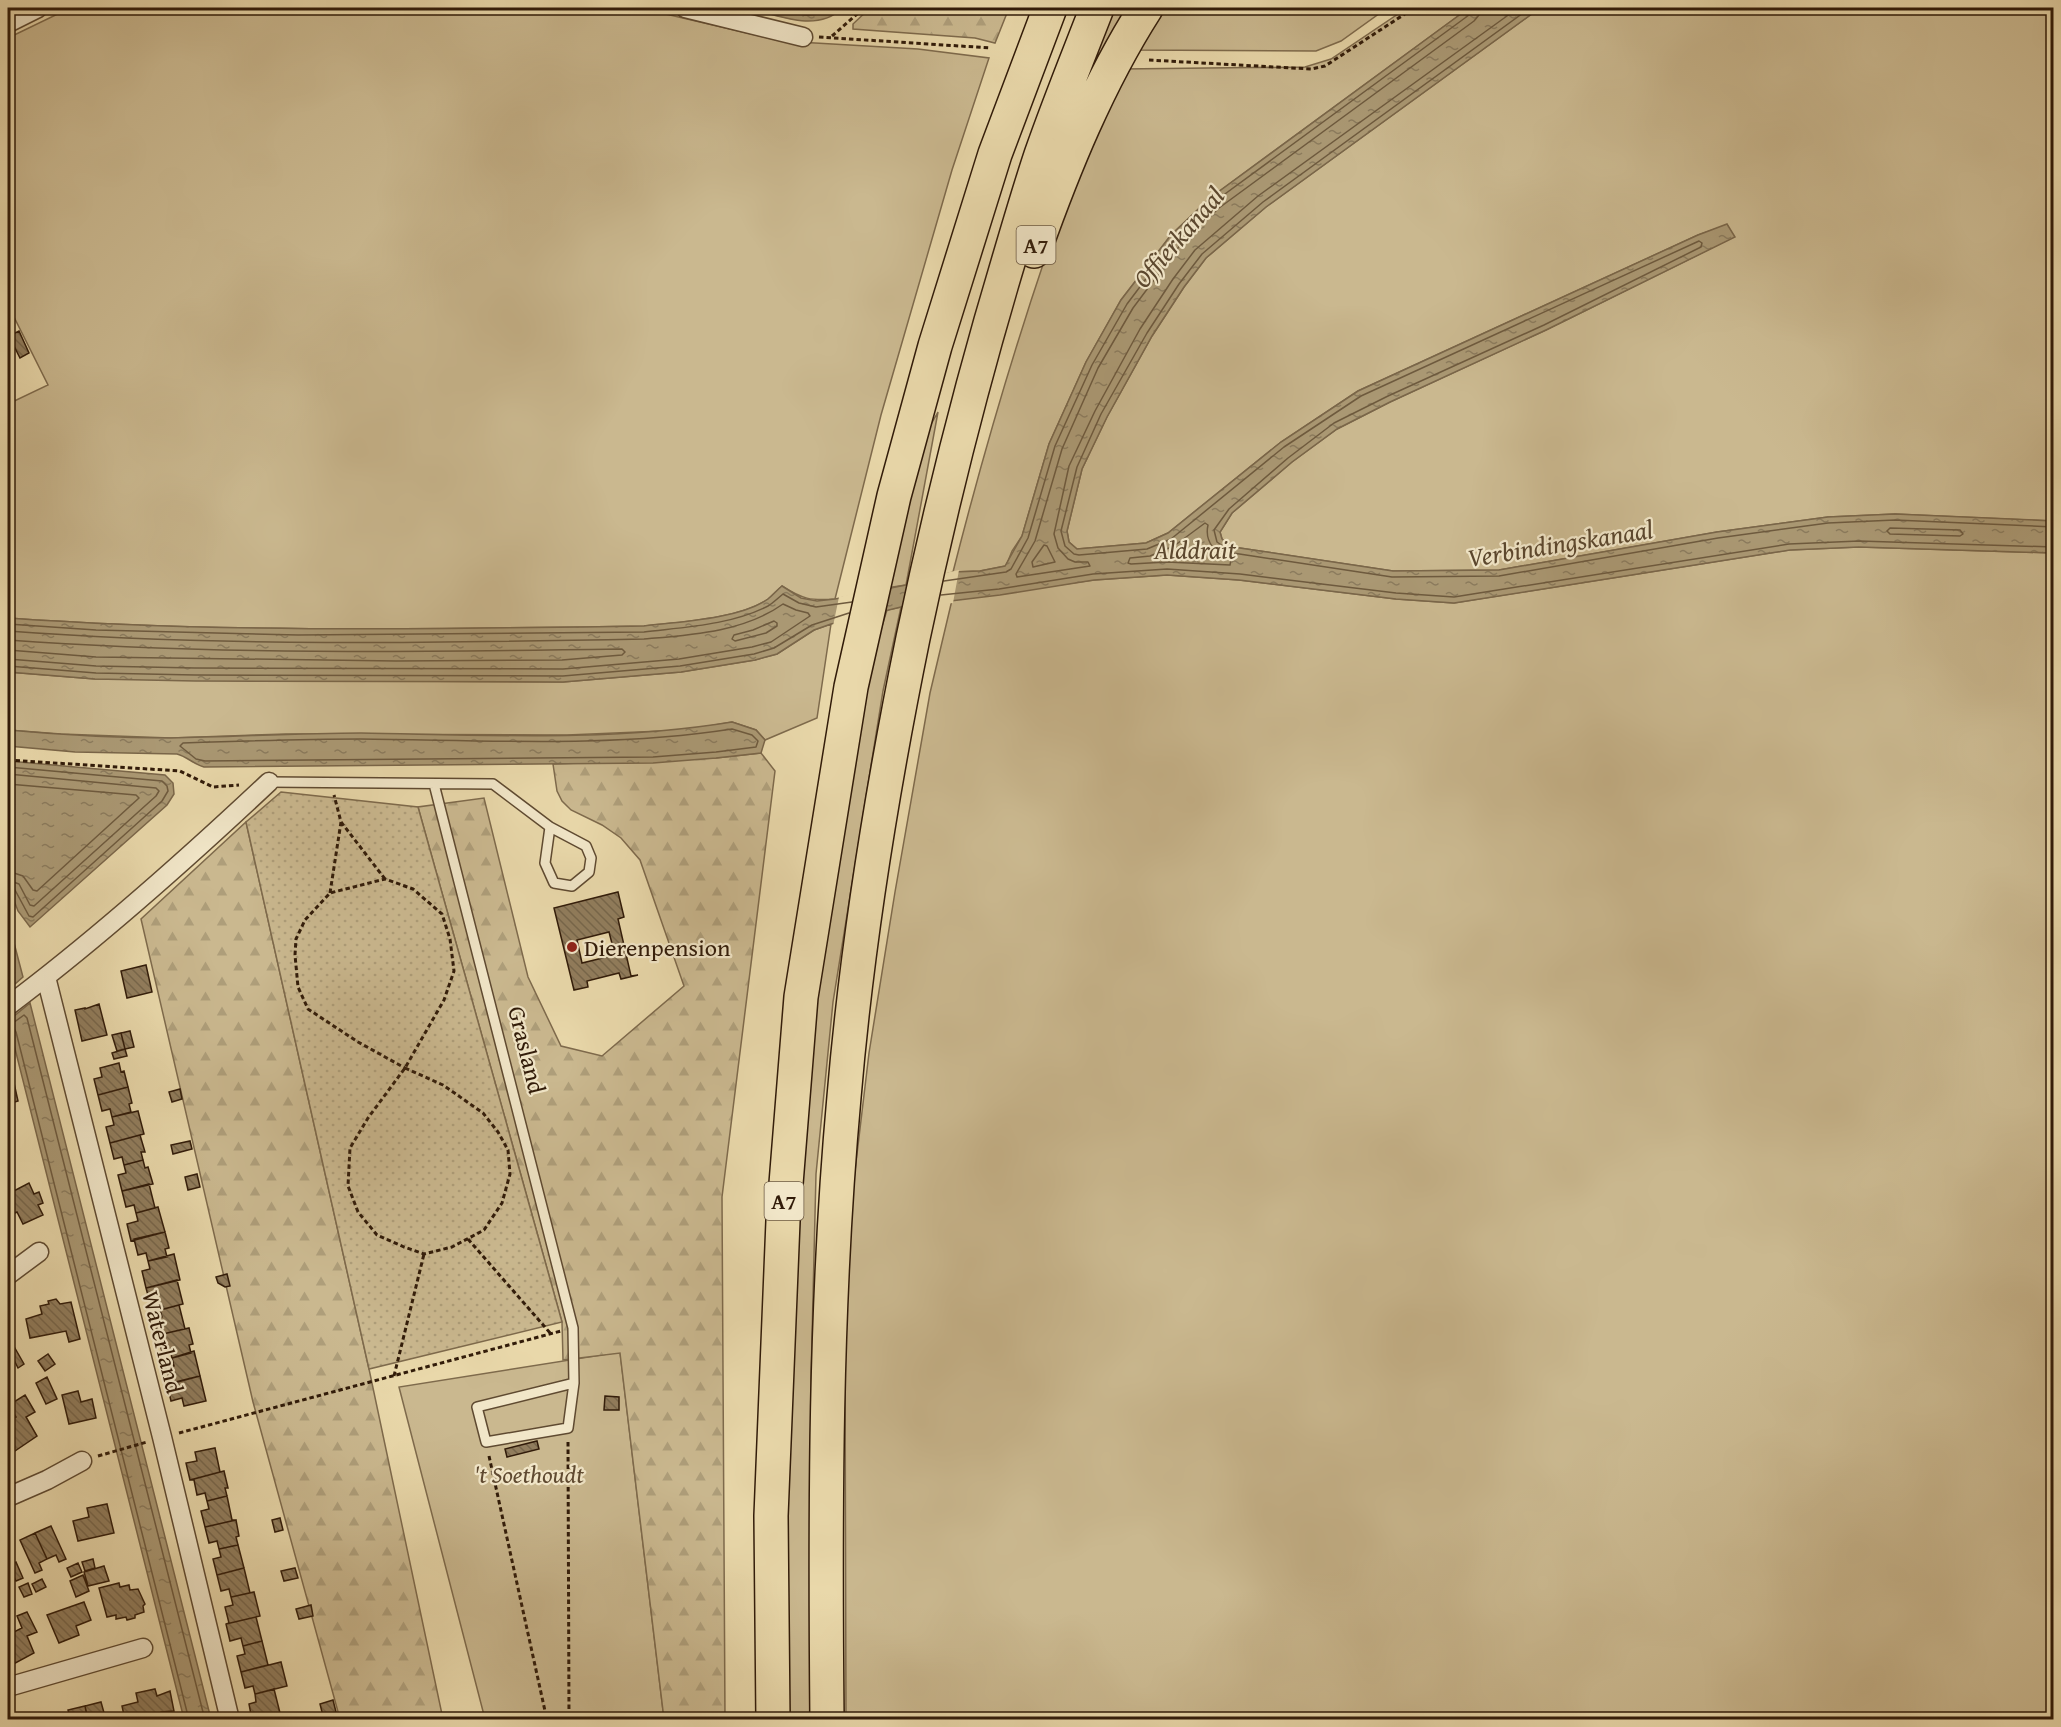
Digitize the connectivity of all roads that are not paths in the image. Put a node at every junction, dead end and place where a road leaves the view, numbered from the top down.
1 (38, 8) edge
2 (686, 8) edge
3 (1050, 8) edge
4 (1097, 8) edge
5 (1146, 8) edge
6 (8, 22) edge
7 (803, 37) dead end
8 (944, 492) junction
9 (269, 782) joint
10 (434, 784) junction
11 (550, 826) junction
12 (43, 979) junction
13 (8, 1006) edge
14 (39, 1252) dead end
15 (8, 1275) edge
16 (574, 1383) junction
17 (82, 1461) dead end
18 (8, 1497) edge
19 (143, 1648) dead end
20 (8, 1687) edge
21 (230, 1719) edge
22 (773, 1719) edge
23 (827, 1719) edge

1 - 6 street
2 - 7 street
3 - 22 highway, A7
4 - 8 highway, A7
5 - 8 highway, A7
8 - 23 highway, A7
9 - 10 lane
9 - 12 street
10 - 11 lane
10 - 16 lane, Grasland
11 - 11 lane
12 - 13 street
12 - 21 street, Waterland
14 - 15 street
16 - 16 lane, Grasland
17 - 18 street
19 - 20 street

